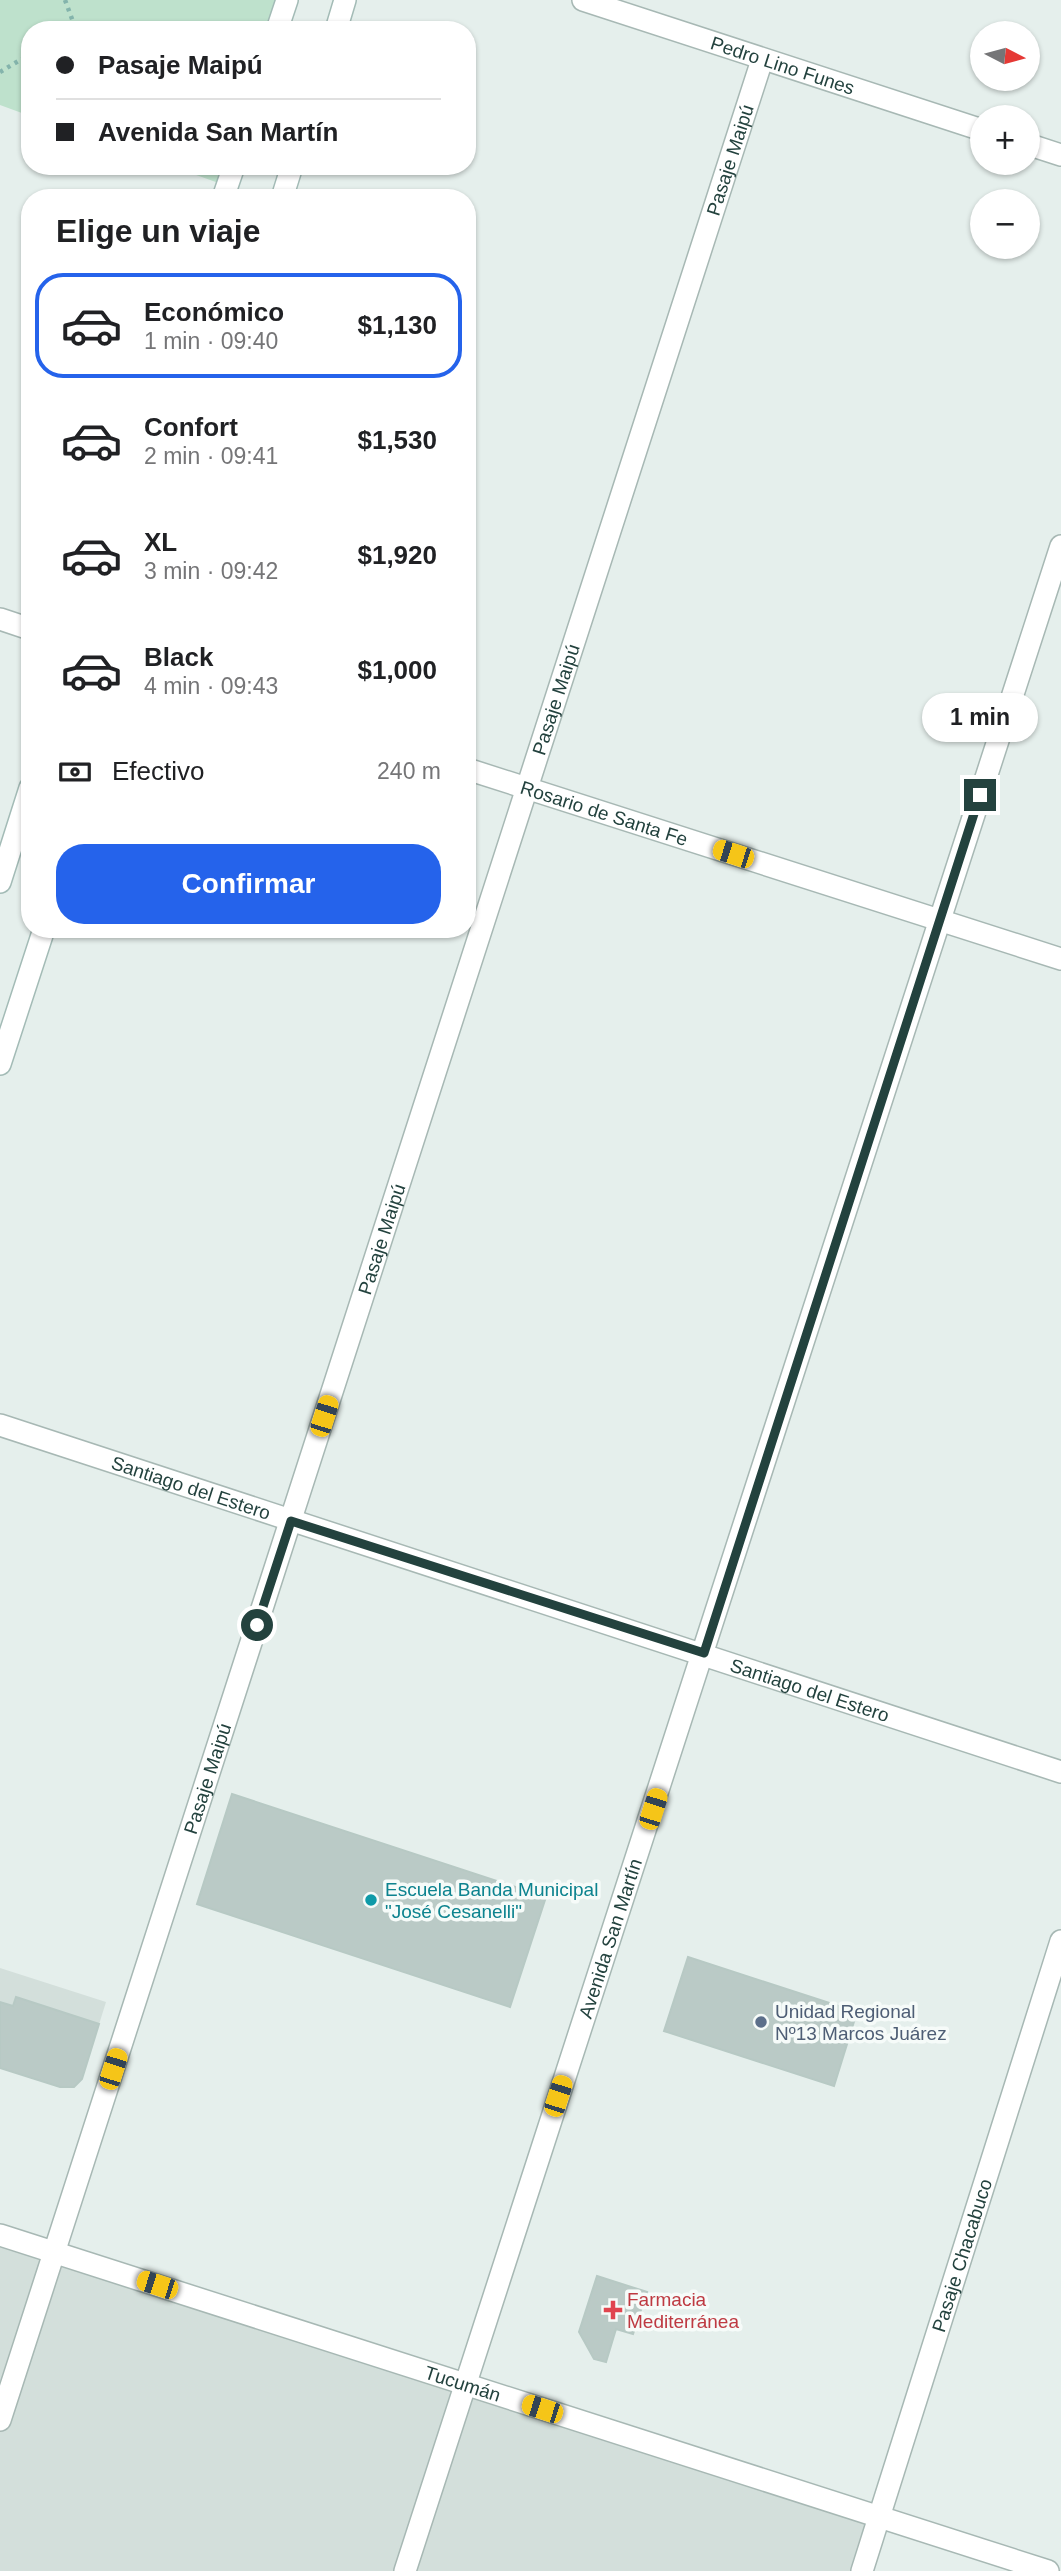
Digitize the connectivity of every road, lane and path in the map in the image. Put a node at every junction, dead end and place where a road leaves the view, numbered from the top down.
1 (65, 0) edge
2 (286, 0) edge
3 (345, 0) edge
4 (583, 0) edge
5 (72, 21) edge
6 (280, 21) edge
7 (338, 21) edge
8 (21, 59) edge
9 (762, 60) junction
10 (0, 72) edge
11 (970, 126) edge
12 (1040, 148) edge
13 (1061, 155) edge
14 (1061, 546) edge
15 (0, 619) edge
16 (21, 626) edge
17 (476, 772) edge
18 (527, 788) junction
19 (21, 816) edge
20 (0, 883) edge
21 (939, 920) junction
22 (41, 938) edge
23 (1061, 959) edge
24 (0, 1064) edge
25 (0, 1425) edge
26 (291, 1521) junction
27 (704, 1653) junction
28 (1061, 1772) edge
29 (1061, 1941) edge
30 (0, 2235) edge
31 (54, 2252) junction
32 (464, 2384) junction
33 (0, 2420) edge
34 (880, 2517) junction
35 (405, 2571) edge
36 (862, 2571) edge
37 (1048, 2571) edge

1 - 5 path
2 - 6 street
3 - 7 street
4 - 9 street, Pedro Lino Funes
8 - 10 path
9 - 11 street, Pedro Lino Funes
9 - 18 street, Pasaje Maipú
12 - 13 street
14 - 21 street, Avenida San Martín
15 - 16 street
17 - 18 street, Rosario de Santa Fe
18 - 21 street, Rosario de Santa Fe
18 - 26 street, Pasaje Maipú
19 - 20 street
21 - 23 street, Rosario de Santa Fe
21 - 27 street, Avenida San Martín
22 - 24 street
25 - 26 street, Santiago del Estero
26 - 27 street, Santiago del Estero
26 - 31 street, Pasaje Maipú
27 - 28 street, Santiago del Estero
27 - 32 street, Avenida San Martín
29 - 34 street, Pasaje Chacabuco
30 - 31 street, Tucumán
31 - 32 street, Tucumán
31 - 33 street, Pasaje Maipú
32 - 34 street, Tucumán
32 - 35 street, Avenida San Martín
34 - 36 street, Pasaje Chacabuco
34 - 37 street, Tucumán

